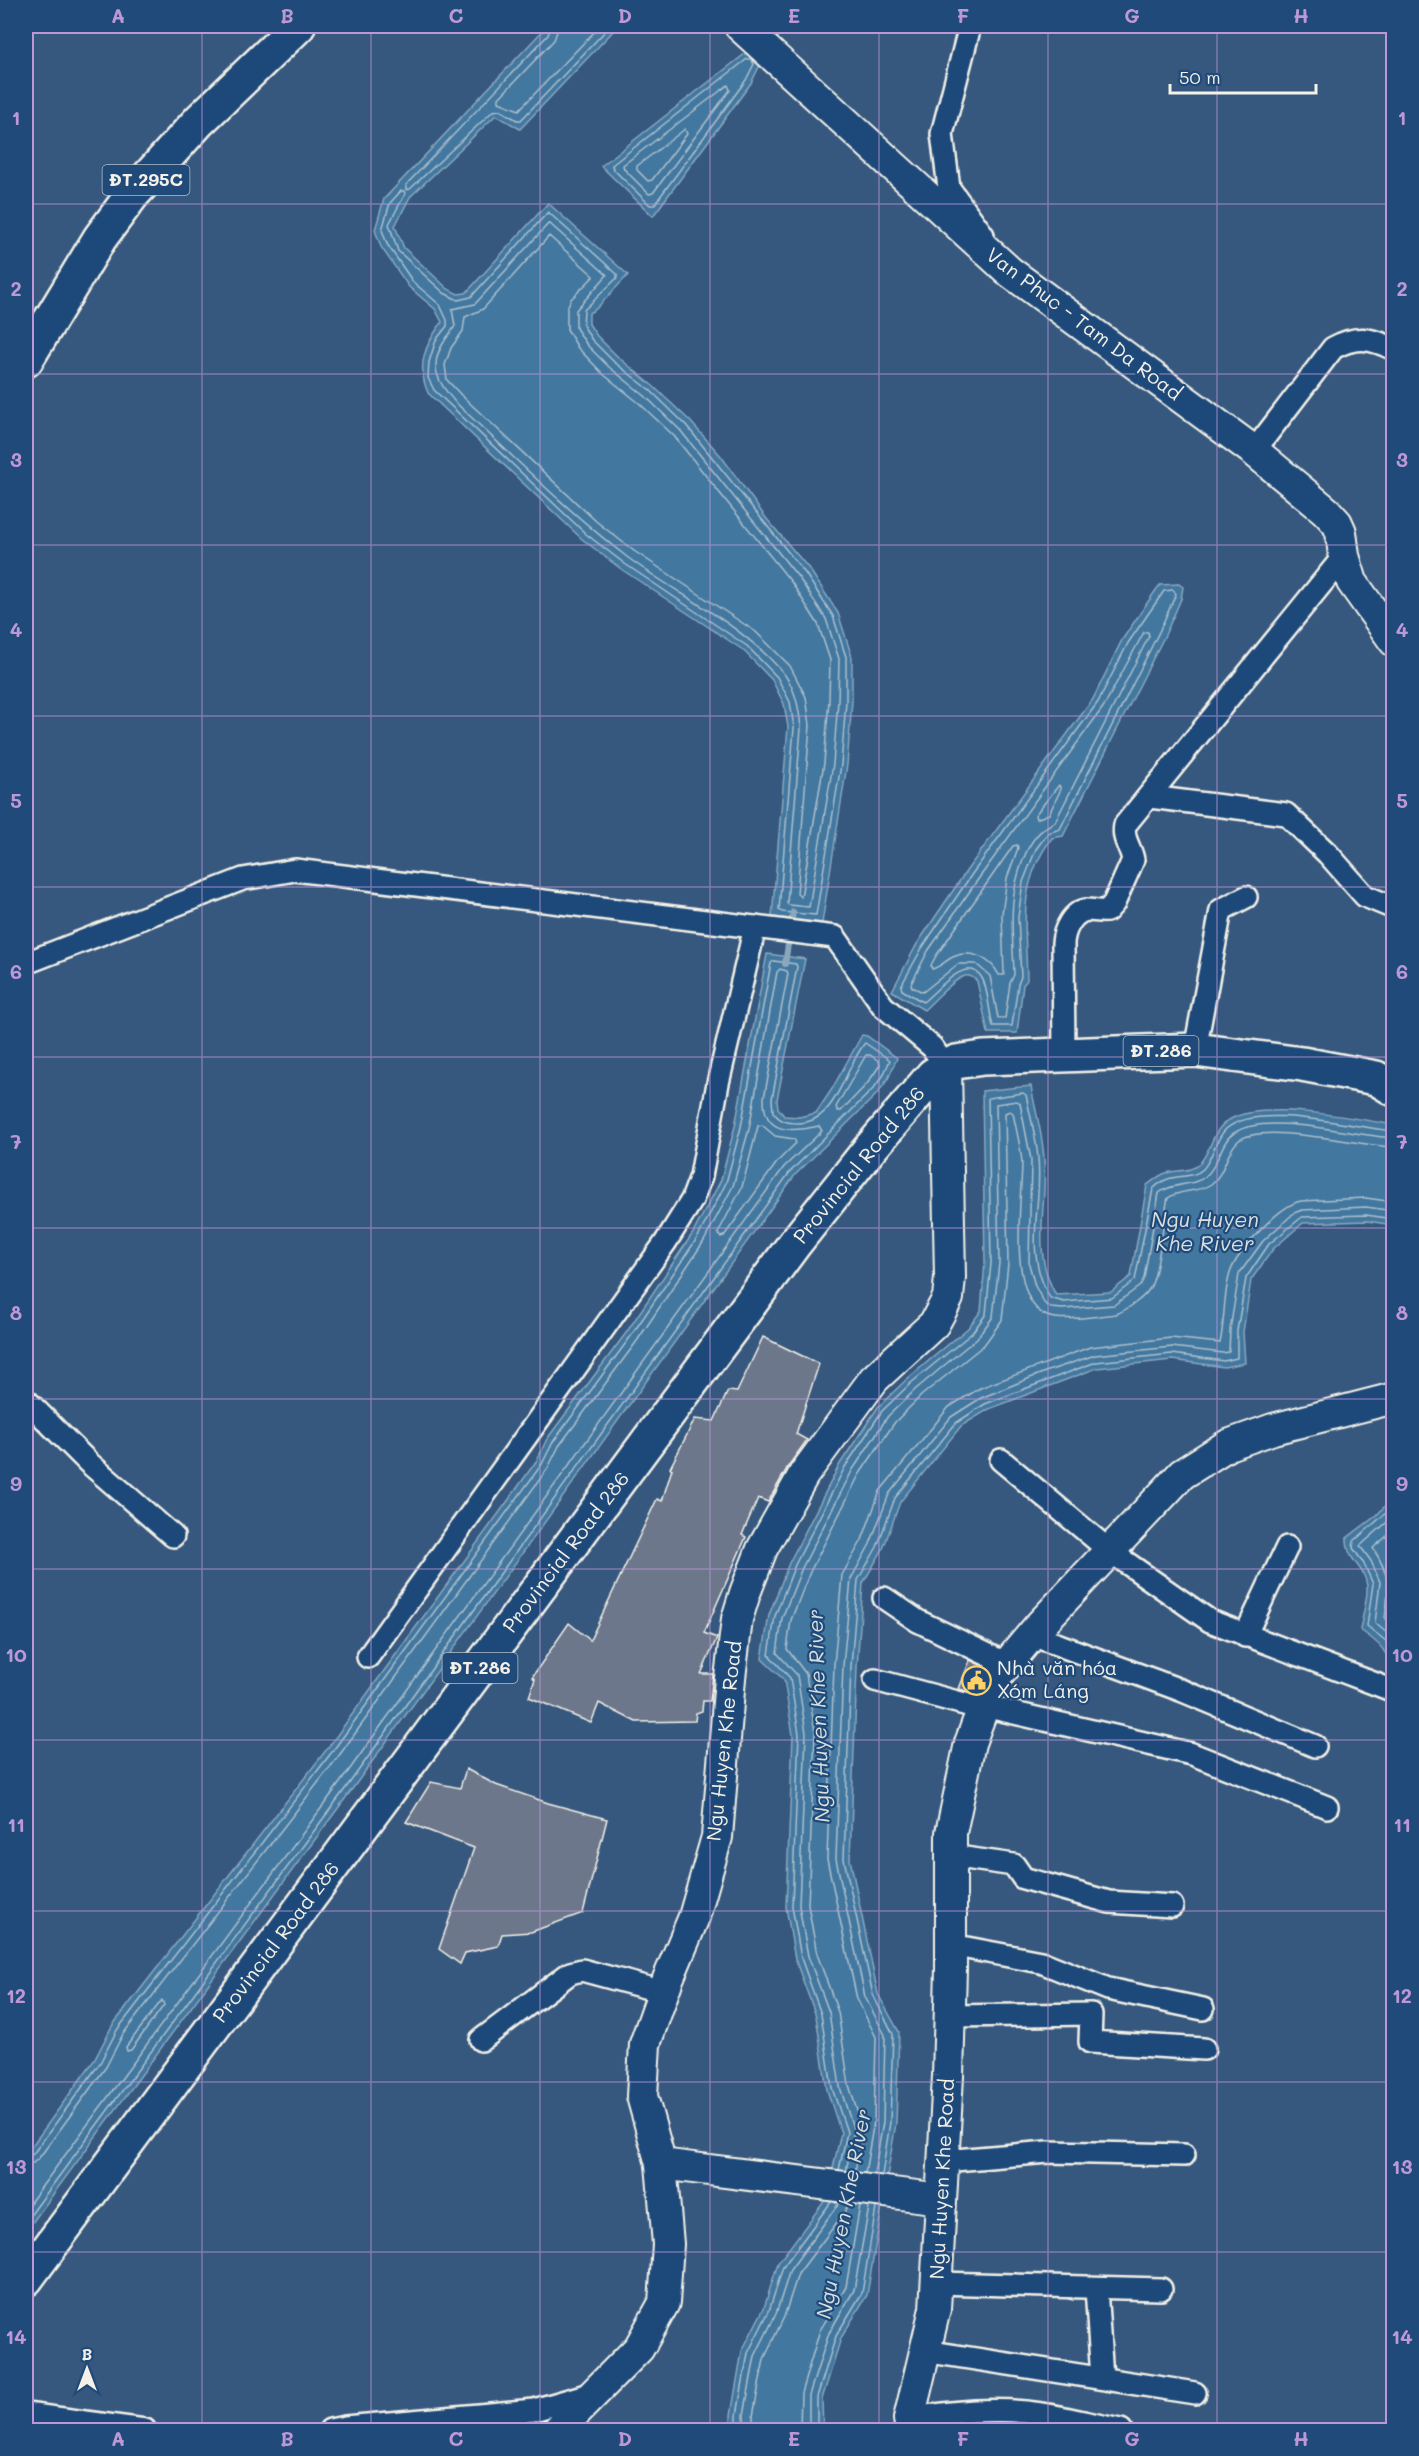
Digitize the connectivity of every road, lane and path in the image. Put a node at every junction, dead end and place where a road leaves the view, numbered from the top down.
1 (298, 26) edge
2 (970, 26) edge
3 (749, 33) edge
4 (1010, 272) junction
5 (1394, 349) edge
6 (26, 360) edge
7 (1254, 451) junction
8 (1344, 556) junction
9 (1394, 641) edge
10 (1150, 797) junction
11 (1246, 897) dead end
12 (1394, 908) edge
13 (762, 928) junction
14 (26, 963) edge
15 (1195, 1050) junction
16 (1064, 1053) junction
17 (946, 1067) junction
18 (1388, 1082) edge
19 (1394, 1398) edge
20 (26, 1400) edge
21 (1001, 1460) dead end
22 (173, 1536) dead end
23 (1287, 1547) dead end
24 (1111, 1552) junction
25 (884, 1598) dead end
26 (1032, 1635) junction
27 (1245, 1636) junction
28 (368, 1657) dead end
29 (1007, 1664) junction
30 (875, 1680) dead end
31 (1394, 1691) edge
32 (983, 1708) junction
33 (1315, 1746) dead end
34 (1327, 1807) dead end
35 (951, 1856) junction
36 (1172, 1906) dead end
37 (951, 1945) junction
38 (663, 1992) junction
39 (1203, 2009) dead end
40 (950, 2016) junction
41 (481, 2040) dead end
42 (1204, 2049) dead end
43 (1184, 2155) dead end
44 (943, 2161) junction
45 (661, 2163) junction
46 (932, 2198) junction
47 (26, 2279) edge
48 (936, 2283) junction
49 (1096, 2288) junction
50 (1161, 2289) dead end
51 (924, 2351) junction
52 (1102, 2378) junction
53 (593, 2393) junction
54 (1195, 2393) dead end
55 (26, 2414) edge
56 (910, 2425) edge
57 (145, 2430) edge
58 (330, 2430) edge
59 (558, 2430) edge
60 (1121, 2430) edge

1 - 6 main road, ĐT.295C
2 - 4 street
3 - 4 street, Van Phuc - Tam Da Road
4 - 7 street, Van Phuc - Tam Da Road
5 - 7 street
7 - 8 street, Van Phuc - Tam Da Road
8 - 9 street, Van Phuc - Tam Da Road
8 - 10 street
10 - 12 street
10 - 16 street
11 - 15 street
13 - 14 street
13 - 17 street
13 - 28 street
15 - 16 main road, ĐT.286
15 - 18 main road, ĐT.286
16 - 17 main road, ĐT.286
17 - 38 street, Ngu Huyen Khe Road
17 - 47 main road, Provincial Road 286 / ĐT.286
19 - 24 street, Ngu Huyen Khe Road
20 - 22 street
21 - 24 street
23 - 27 street
24 - 26 street, Ngu Huyen Khe Road
24 - 27 street
25 - 29 street
26 - 29 street, Ngu Huyen Khe Road
26 - 33 street
27 - 31 street
29 - 32 street, Ngu Huyen Khe Road
30 - 32 street
32 - 34 street
32 - 35 street, Ngu Huyen Khe Road
35 - 36 street
35 - 37 street, Ngu Huyen Khe Road
37 - 39 street
37 - 40 street, Ngu Huyen Khe Road
38 - 41 street
38 - 45 street, Ngu Huyen Khe Road
40 - 42 street
40 - 44 street, Ngu Huyen Khe Road
43 - 44 street
44 - 46 street, Ngu Huyen Khe Road
45 - 46 street
45 - 53 street, Ngu Huyen Khe Road
46 - 48 street, Ngu Huyen Khe Road
48 - 49 street
48 - 51 street, Ngu Huyen Khe Road
49 - 50 street
49 - 52 street
51 - 52 street
51 - 56 street, Ngu Huyen Khe Road
52 - 54 street
53 - 58 street
53 - 59 street, Ngu Huyen Khe Road
55 - 57 street
56 - 60 street

